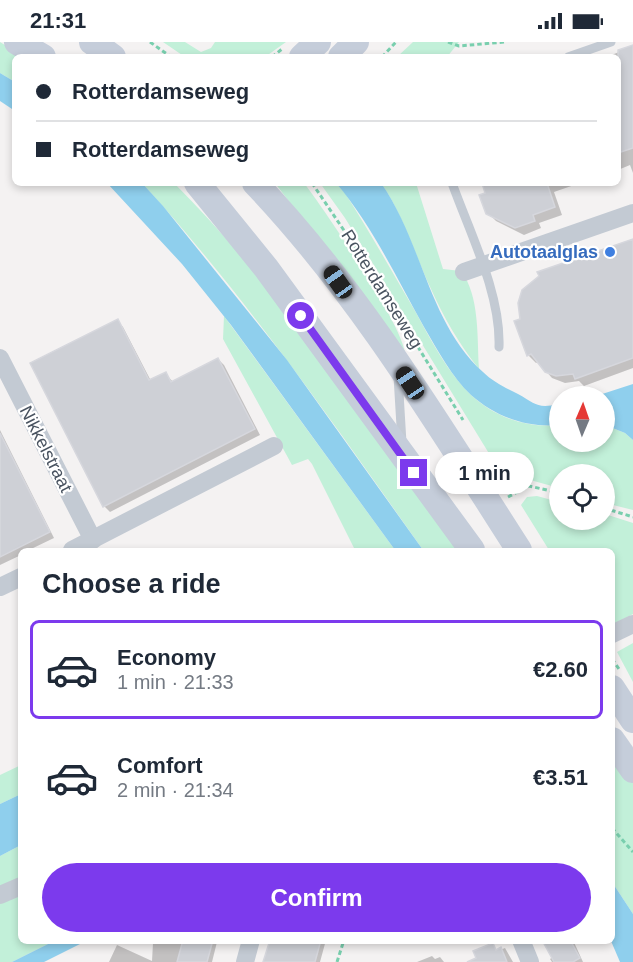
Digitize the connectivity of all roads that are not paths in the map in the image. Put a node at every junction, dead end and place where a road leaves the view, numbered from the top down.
1 (17, 42) edge
2 (92, 42) edge
3 (318, 42) edge
4 (356, 42) edge
5 (611, 42) edge
6 (37, 54) edge
7 (109, 54) edge
8 (305, 54) edge
9 (344, 54) edge
10 (577, 54) edge
11 (199, 186) edge
12 (258, 186) edge
13 (453, 186) edge
14 (633, 213) edge
15 (483, 266) junction
16 (464, 272) dead end
17 (499, 347) dead end
18 (0, 358) edge
19 (397, 365) junction
20 (274, 446) dead end
21 (402, 457) junction
22 (93, 540) junction
23 (76, 548) edge
24 (470, 548) edge
25 (518, 548) edge
26 (18, 579) edge
27 (0, 588) edge
28 (615, 693) edge
29 (633, 720) edge
30 (615, 744) edge
31 (633, 770) edge
32 (18, 887) edge
33 (0, 895) edge
34 (250, 944) edge
35 (523, 944) edge
36 (245, 962) edge
37 (530, 962) edge

1 - 6 main road
2 - 7 main road
3 - 8 main road
4 - 9 main road
5 - 10 lane
11 - 21 main road
12 - 19 main road, Rotterdamseweg
13 - 15 lane
14 - 15 street
15 - 16 street
15 - 17 lane
18 - 22 street, Nikkelstraat
19 - 21 lane, Rotterdamseweg
19 - 25 main road, Rotterdamseweg
20 - 22 street
21 - 24 main road
22 - 23 street
26 - 27 street
28 - 29 main road
30 - 31 main road
32 - 33 street
34 - 36 street
35 - 37 street

